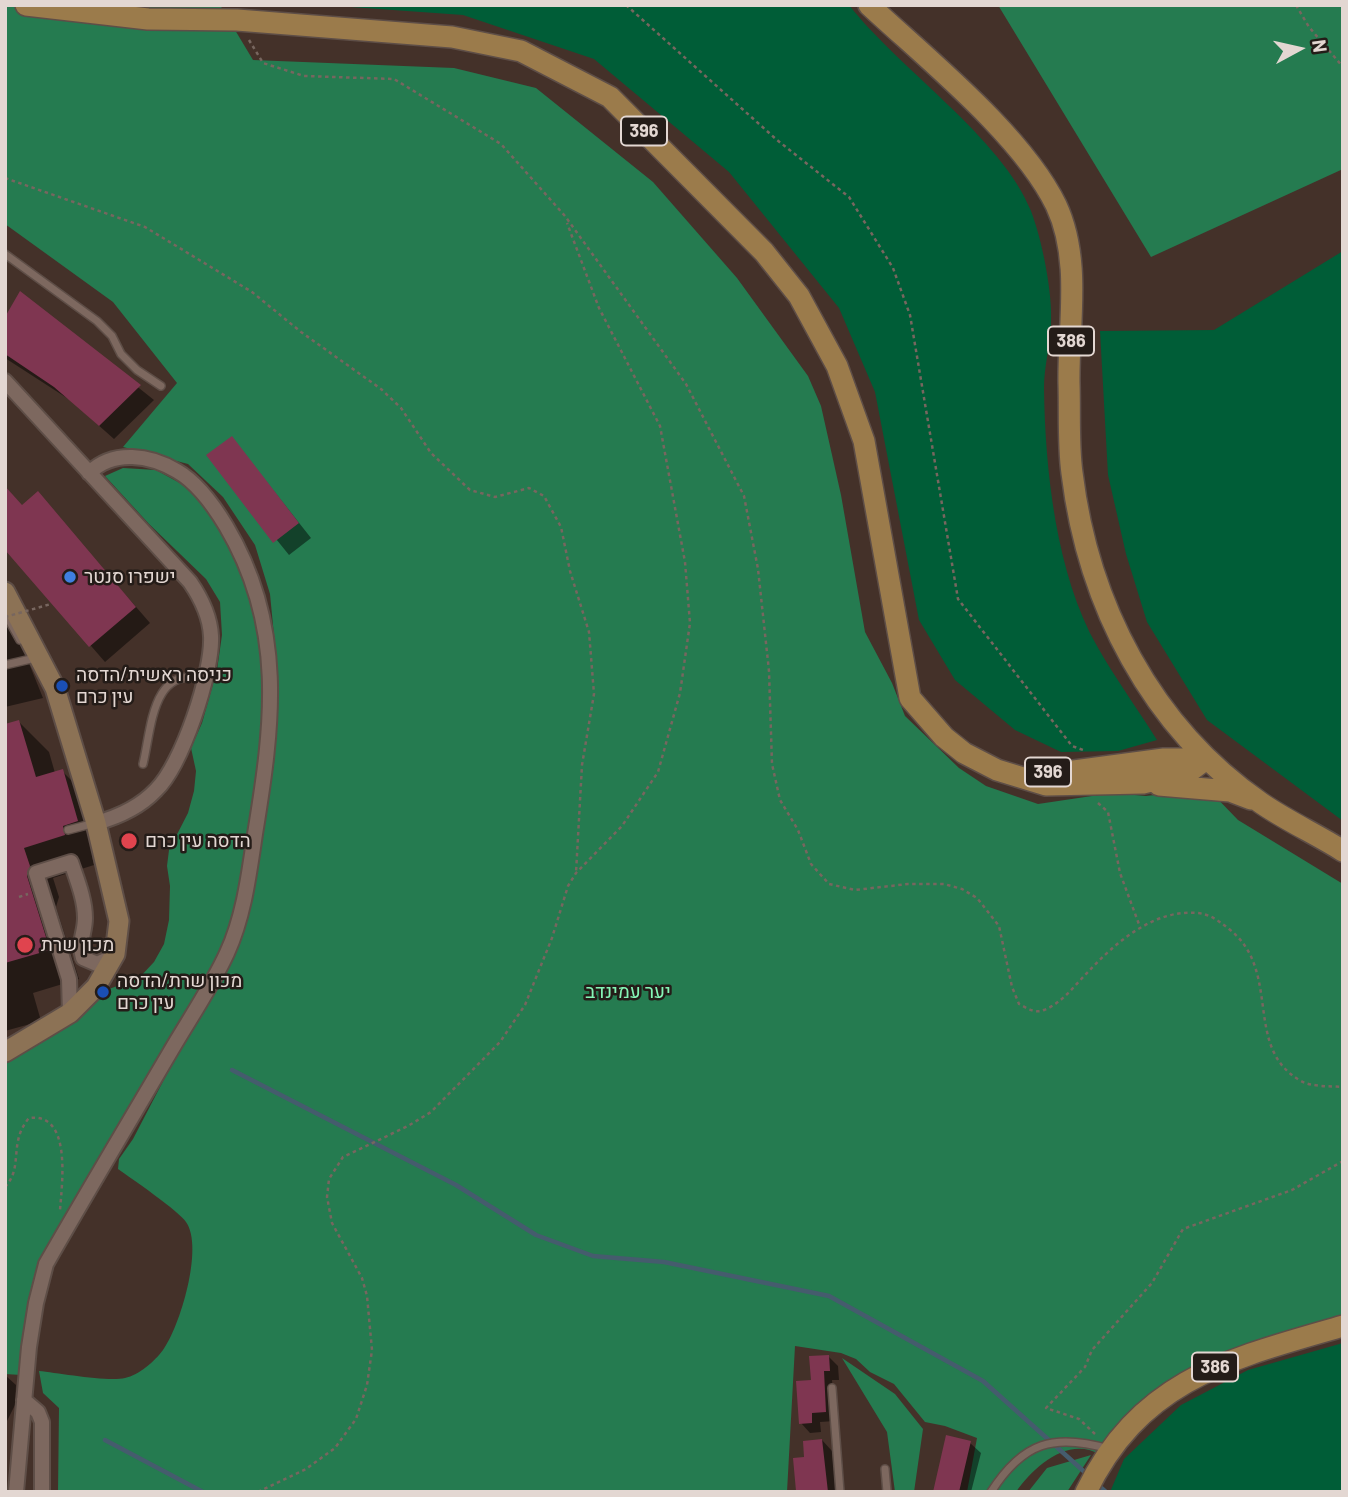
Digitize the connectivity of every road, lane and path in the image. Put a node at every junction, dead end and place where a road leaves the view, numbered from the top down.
1 (26, 5) edge
2 (626, 5) edge
3 (869, 5) edge
4 (1296, 5) edge
5 (237, 20) junction
6 (1343, 67) edge
7 (5, 178) edge
8 (565, 216) junction
9 (5, 254) edge
10 (5, 381) edge
11 (161, 386) dead end
12 (89, 473) junction
13 (5, 592) edge
14 (51, 604) dead end
15 (5, 615) edge
16 (31, 659) junction
17 (5, 665) edge
18 (50, 674) junction
19 (206, 680) junction
20 (1206, 759) junction
21 (143, 764) dead end
22 (1095, 778) junction
23 (1143, 783) junction
24 (1259, 802) junction
25 (96, 823) junction
26 (68, 830) dead end
27 (1343, 851) edge
28 (576, 873) junction
29 (1140, 927) junction
30 (115, 954) junction
31 (70, 1013) junction
32 (5, 1052) edge
33 (1343, 1087) edge
34 (1343, 1161) edge
35 (5, 1187) edge
36 (59, 1242) junction
37 (1343, 1326) edge
38 (832, 1388) dead end
39 (24, 1400) junction
40 (1112, 1450) junction
41 (885, 1469) dead end
42 (16, 1492) edge
43 (42, 1492) edge
44 (258, 1492) edge
45 (840, 1492) edge
46 (887, 1492) edge
47 (991, 1492) edge
48 (1086, 1492) edge

1 - 5 main road, 396
2 - 22 path
3 - 20 main road, 386
4 - 6 path
5 - 8 path
5 - 22 main road, 396
7 - 28 path
8 - 28 path
8 - 29 path
9 - 11 lane
10 - 12 street
12 - 19 street
12 - 36 street
13 - 18 street
14 - 15 path, bridge
15 - 16 lane
16 - 17 lane
16 - 18 lane
18 - 25 street
19 - 21 lane
19 - 25 street
20 - 22 main road, 396
20 - 23 main road, 396
20 - 24 main road, 386
22 - 23 main road, 396
22 - 29 path
23 - 24 main road
24 - 27 main road, 386
25 - 26 lane
25 - 30 street
28 - 44 path
29 - 33 path
30 - 31 street
30 - 31 street
31 - 32 street
34 - 40 path
35 - 36 path
36 - 39 street
37 - 40 main road, 386
38 - 45 lane
39 - 42 street
39 - 43 street
40 - 47 lane
40 - 48 main road, 386
41 - 46 lane

